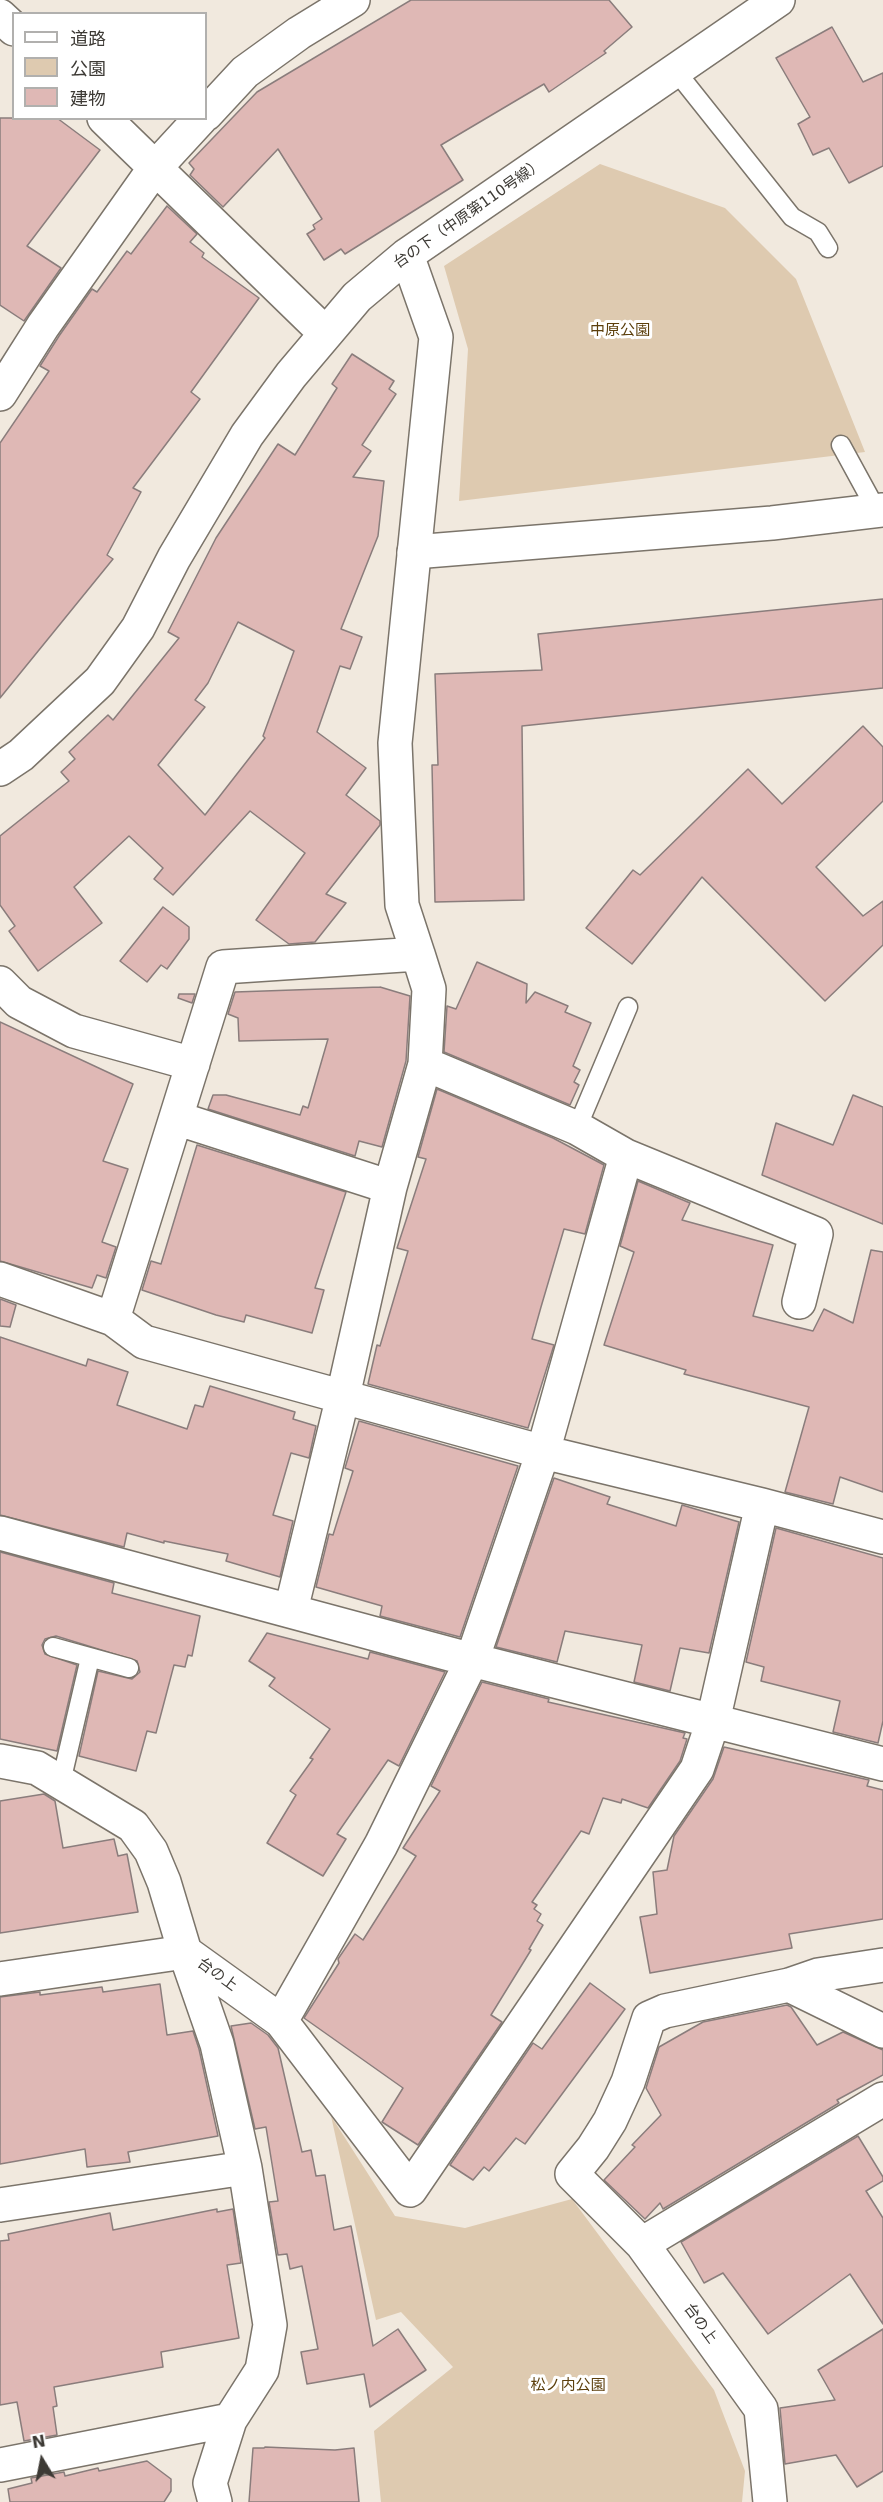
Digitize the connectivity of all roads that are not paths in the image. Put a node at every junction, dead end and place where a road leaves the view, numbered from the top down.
1 (352, 0) edge
2 (778, 0) edge
3 (0, 16) edge
4 (12, 27) edge
5 (675, 70) junction
6 (207, 113) edge
7 (106, 120) edge
8 (199, 120) edge
9 (154, 169) junction
10 (828, 248) dead end
11 (407, 255) junction
12 (325, 333) junction
13 (0, 394) edge
14 (841, 445) dead end
15 (880, 511) edge
16 (414, 552) junction
17 (0, 769) edge
18 (418, 954) junction
19 (0, 983) edge
20 (628, 1007) dead end
21 (193, 1064) junction
22 (425, 1064) junction
23 (176, 1118) junction
24 (577, 1128) junction
25 (626, 1156) junction
26 (390, 1186) junction
27 (0, 1280) edge
28 (799, 1302) dead end
29 (113, 1319) junction
30 (343, 1396) junction
31 (543, 1452) junction
32 (762, 1505) junction
33 (0, 1533) edge
34 (883, 1537) edge
35 (291, 1610) junction
36 (53, 1647) dead end
37 (90, 1658) junction
38 (472, 1660) junction
39 (129, 1668) dead end
40 (713, 1721) junction
41 (0, 1761) edge
42 (883, 1764) edge
43 (61, 1782) junction
44 (185, 1952) junction
45 (883, 1965) edge
46 (0, 1979) edge
47 (789, 1985) junction
48 (281, 2021) junction
49 (883, 2031) edge
50 (883, 2099) edge
51 (245, 2168) junction
52 (0, 2205) edge
53 (642, 2244) junction
54 (230, 2420) junction
55 (0, 2465) edge
56 (214, 2502) edge
57 (770, 2502) edge

1 - 6 street
2 - 5 street, 台の下（中原第110号線）
3 - 4 street
5 - 10 lane
5 - 11 street, 台の下（中原第110号線）
7 - 9 street
8 - 9 street
9 - 12 street
9 - 13 street
11 - 12 street, 台の下（中原第110号線）
11 - 16 street
12 - 17 street, 台の下（中原第110号線）
14 - 15 lane
15 - 16 street
16 - 18 street
18 - 21 street
18 - 22 street
19 - 21 street
20 - 24 lane
21 - 23 street
22 - 24 street
22 - 26 street
23 - 26 street
23 - 29 street
24 - 25 street
25 - 28 street
25 - 31 street
26 - 30 street
27 - 29 street
29 - 30 street
30 - 31 street
30 - 35 street
31 - 32 street
31 - 38 street
32 - 34 street
32 - 40 street
33 - 35 street
35 - 38 street
36 - 37 lane
37 - 39 lane
37 - 43 lane
38 - 40 street
38 - 48 street
40 - 42 street
40 - 48 street, 台の上
41 - 43 street, 台の上
43 - 44 street, 台の上
44 - 46 street
44 - 48 street, 台の上
44 - 51 street
45 - 47 street
47 - 49 street
47 - 53 street, 台の上
50 - 53 street
51 - 52 street
51 - 54 street
53 - 57 street, 台の上
54 - 55 street
54 - 56 street

